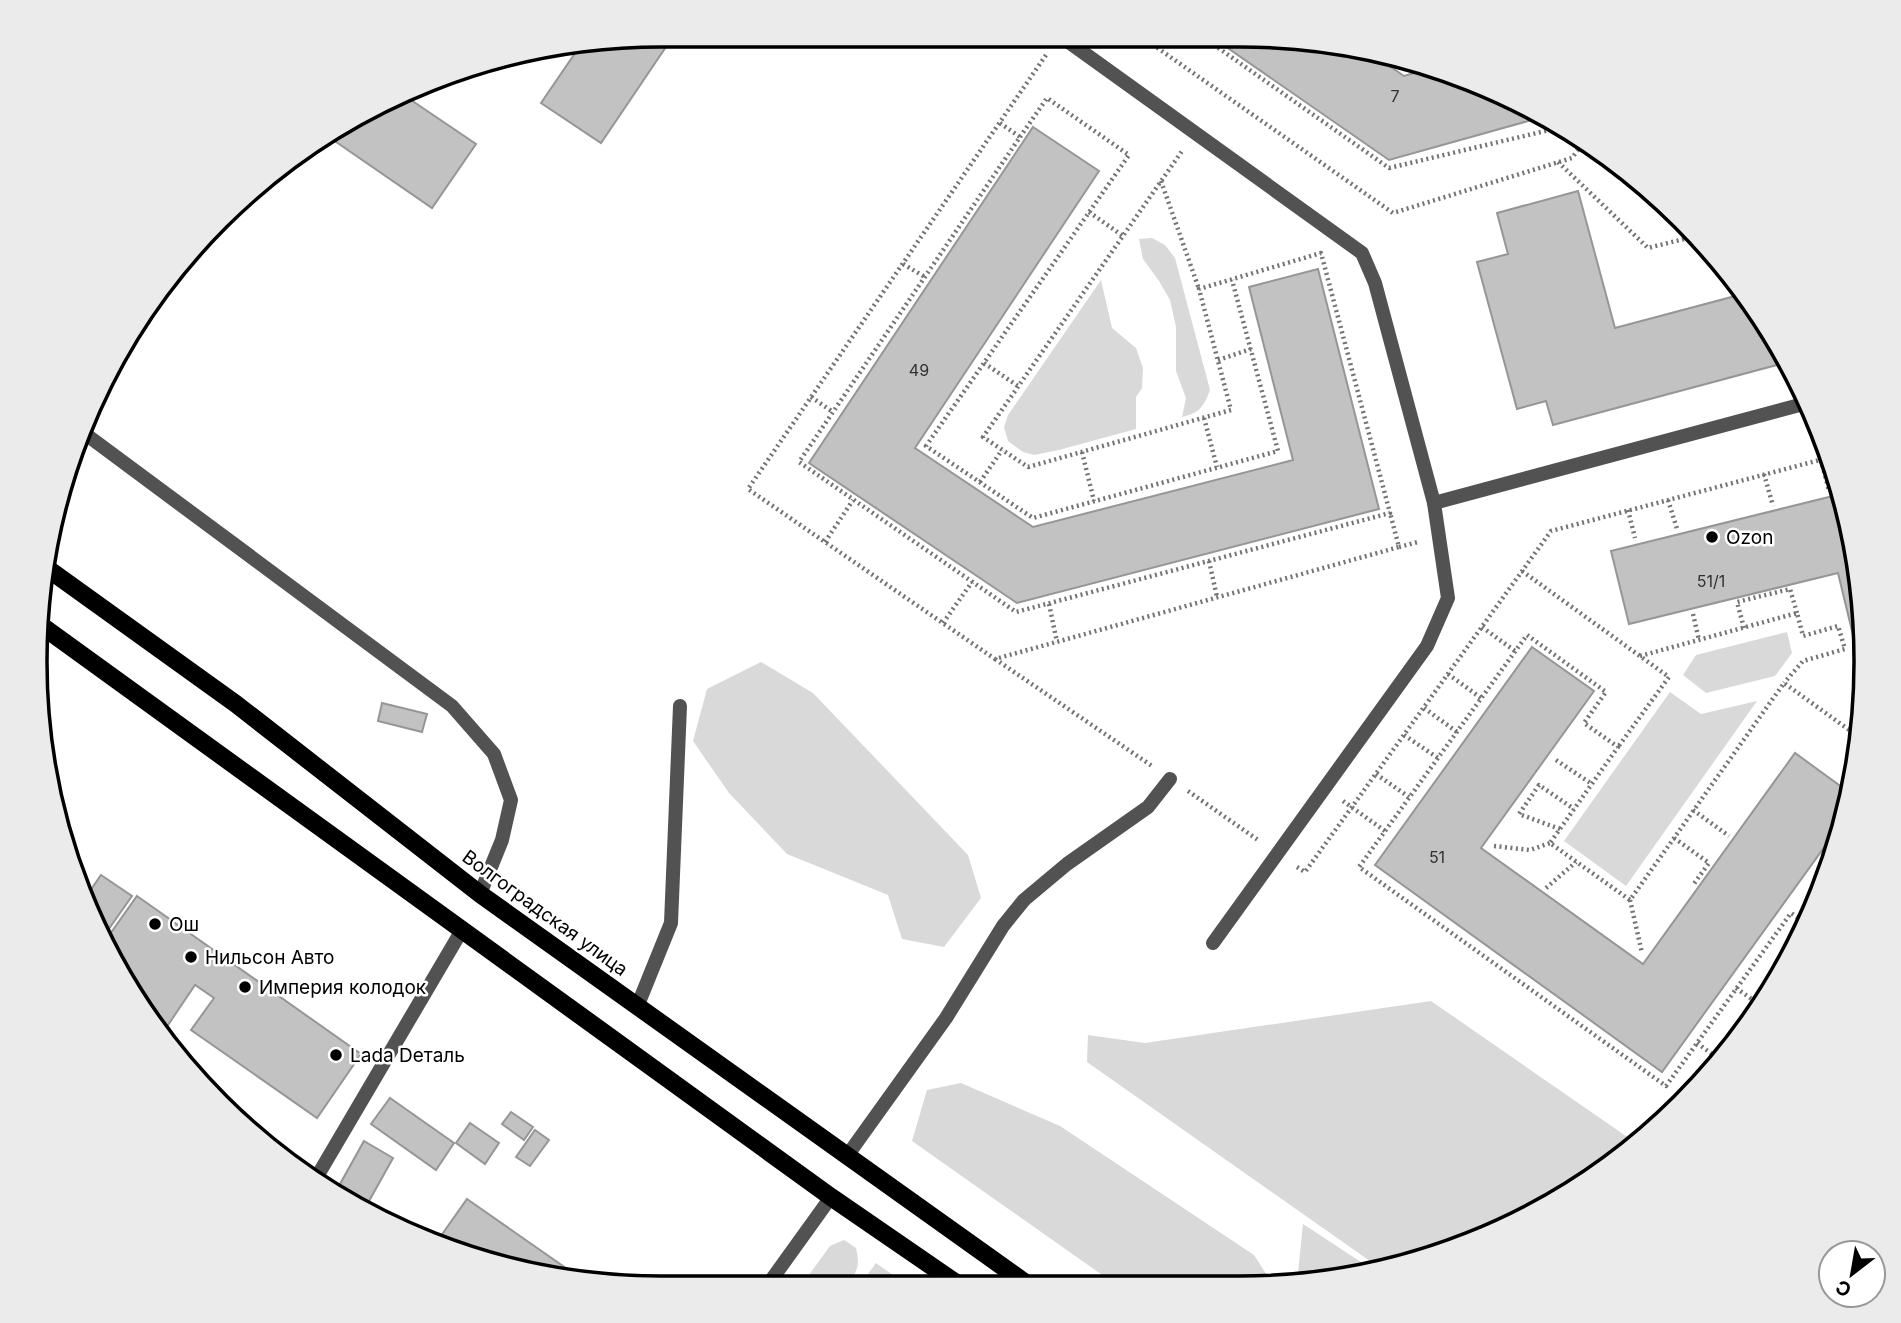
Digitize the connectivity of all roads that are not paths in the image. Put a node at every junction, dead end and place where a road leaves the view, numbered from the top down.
1 (1076, 47) edge
2 (1797, 406) edge
3 (90, 437) edge
4 (1434, 503) junction
5 (54, 573) edge
6 (49, 631) edge
7 (680, 706) dead end
8 (1170, 779) dead end
9 (480, 894) junction
10 (462, 930) junction
11 (1213, 943) dead end
12 (637, 1007) junction
13 (846, 1156) junction
14 (320, 1172) edge
15 (831, 1197) junction
16 (774, 1276) edge
17 (946, 1276) edge
18 (1016, 1276) edge

1 - 4 street
2 - 4 street
3 - 9 street
4 - 11 street
5 - 9 main road, Волгоградская улица
6 - 10 main road
7 - 12 street
8 - 13 street
9 - 12 main road, Волгоградская улица
10 - 14 street
10 - 15 main road
12 - 13 main road, Волгоградская улица
13 - 18 main road, Волгоградская улица
15 - 16 street
15 - 17 main road

